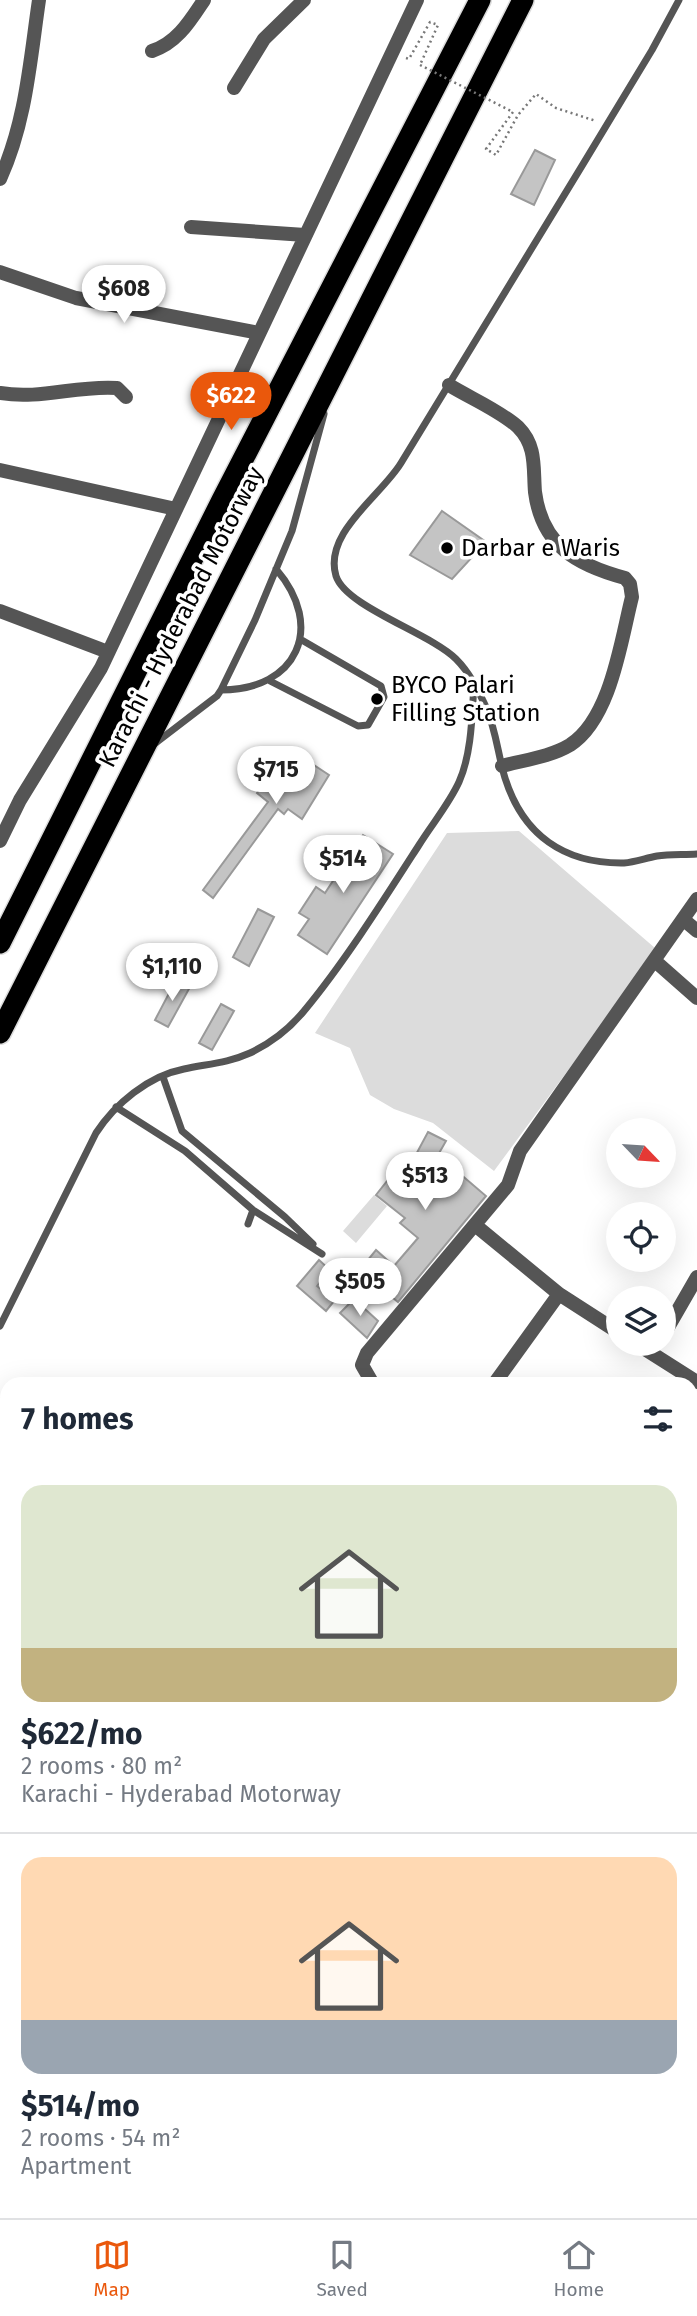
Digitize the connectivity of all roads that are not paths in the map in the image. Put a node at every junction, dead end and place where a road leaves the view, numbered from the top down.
1 (39, 0) edge
2 (204, 0) edge
3 (304, 0) edge
4 (417, 0) edge
5 (480, 0) edge
6 (523, 0) edge
7 (679, 0) edge
8 (152, 51) dead end
9 (234, 88) dead end
10 (0, 178) edge
11 (191, 227) dead end
12 (305, 235) junction
13 (0, 272) edge
14 (259, 333) junction
15 (335, 370) junction
16 (449, 384) junction
17 (0, 393) edge
18 (126, 397) dead end
19 (0, 470) edge
20 (176, 509) junction
21 (276, 569) junction
22 (0, 611) edge
23 (300, 639) junction
24 (108, 652) junction
25 (270, 681) junction
26 (474, 682) junction
27 (220, 690) junction
28 (141, 754) junction
29 (502, 766) junction
30 (0, 841) edge
31 (697, 854) edge
32 (697, 899) edge
33 (684, 920) junction
34 (697, 931) edge
35 (0, 943) edge
36 (655, 961) junction
37 (697, 998) edge
38 (0, 1033) edge
39 (163, 1077) junction
40 (116, 1108) junction
41 (253, 1210) junction
42 (248, 1224) dead end
43 (475, 1225) junction
44 (697, 1277) edge
45 (559, 1294) junction
46 (676, 1313) edge
47 (606, 1324) edge
48 (0, 1326) edge
49 (665, 1356) edge
50 (369, 1377) edge
51 (499, 1377) edge
52 (694, 1377) edge

1 - 10 street
2 - 8 street
3 - 9 street
4 - 12 street
5 - 35 highway, Karachi - Hyderabad Motorway
6 - 15 highway, Karachi - Hyderabad Motorway
7 - 16 lane
11 - 12 street
12 - 14 street
13 - 14 street
14 - 20 street
15 - 21 lane
15 - 28 highway, Karachi - Hyderabad Motorway
16 - 26 lane
16 - 29 street
17 - 18 street
19 - 20 street
20 - 24 street
21 - 23 lane
21 - 27 lane
22 - 24 street
23 - 25 lane
23 - 25 lane
24 - 30 street
25 - 27 lane
26 - 29 lane
26 - 39 lane
27 - 28 lane
28 - 38 highway, Karachi - Hyderabad Motorway
29 - 31 lane
32 - 33 street
33 - 34 street
33 - 36 street
36 - 37 street
36 - 43 street
39 - 40 lane
39 - 41 lane
40 - 41 lane
40 - 48 lane
41 - 42 lane
43 - 45 street
43 - 50 street
44 - 46 street
45 - 47 street
45 - 51 street
49 - 52 street

